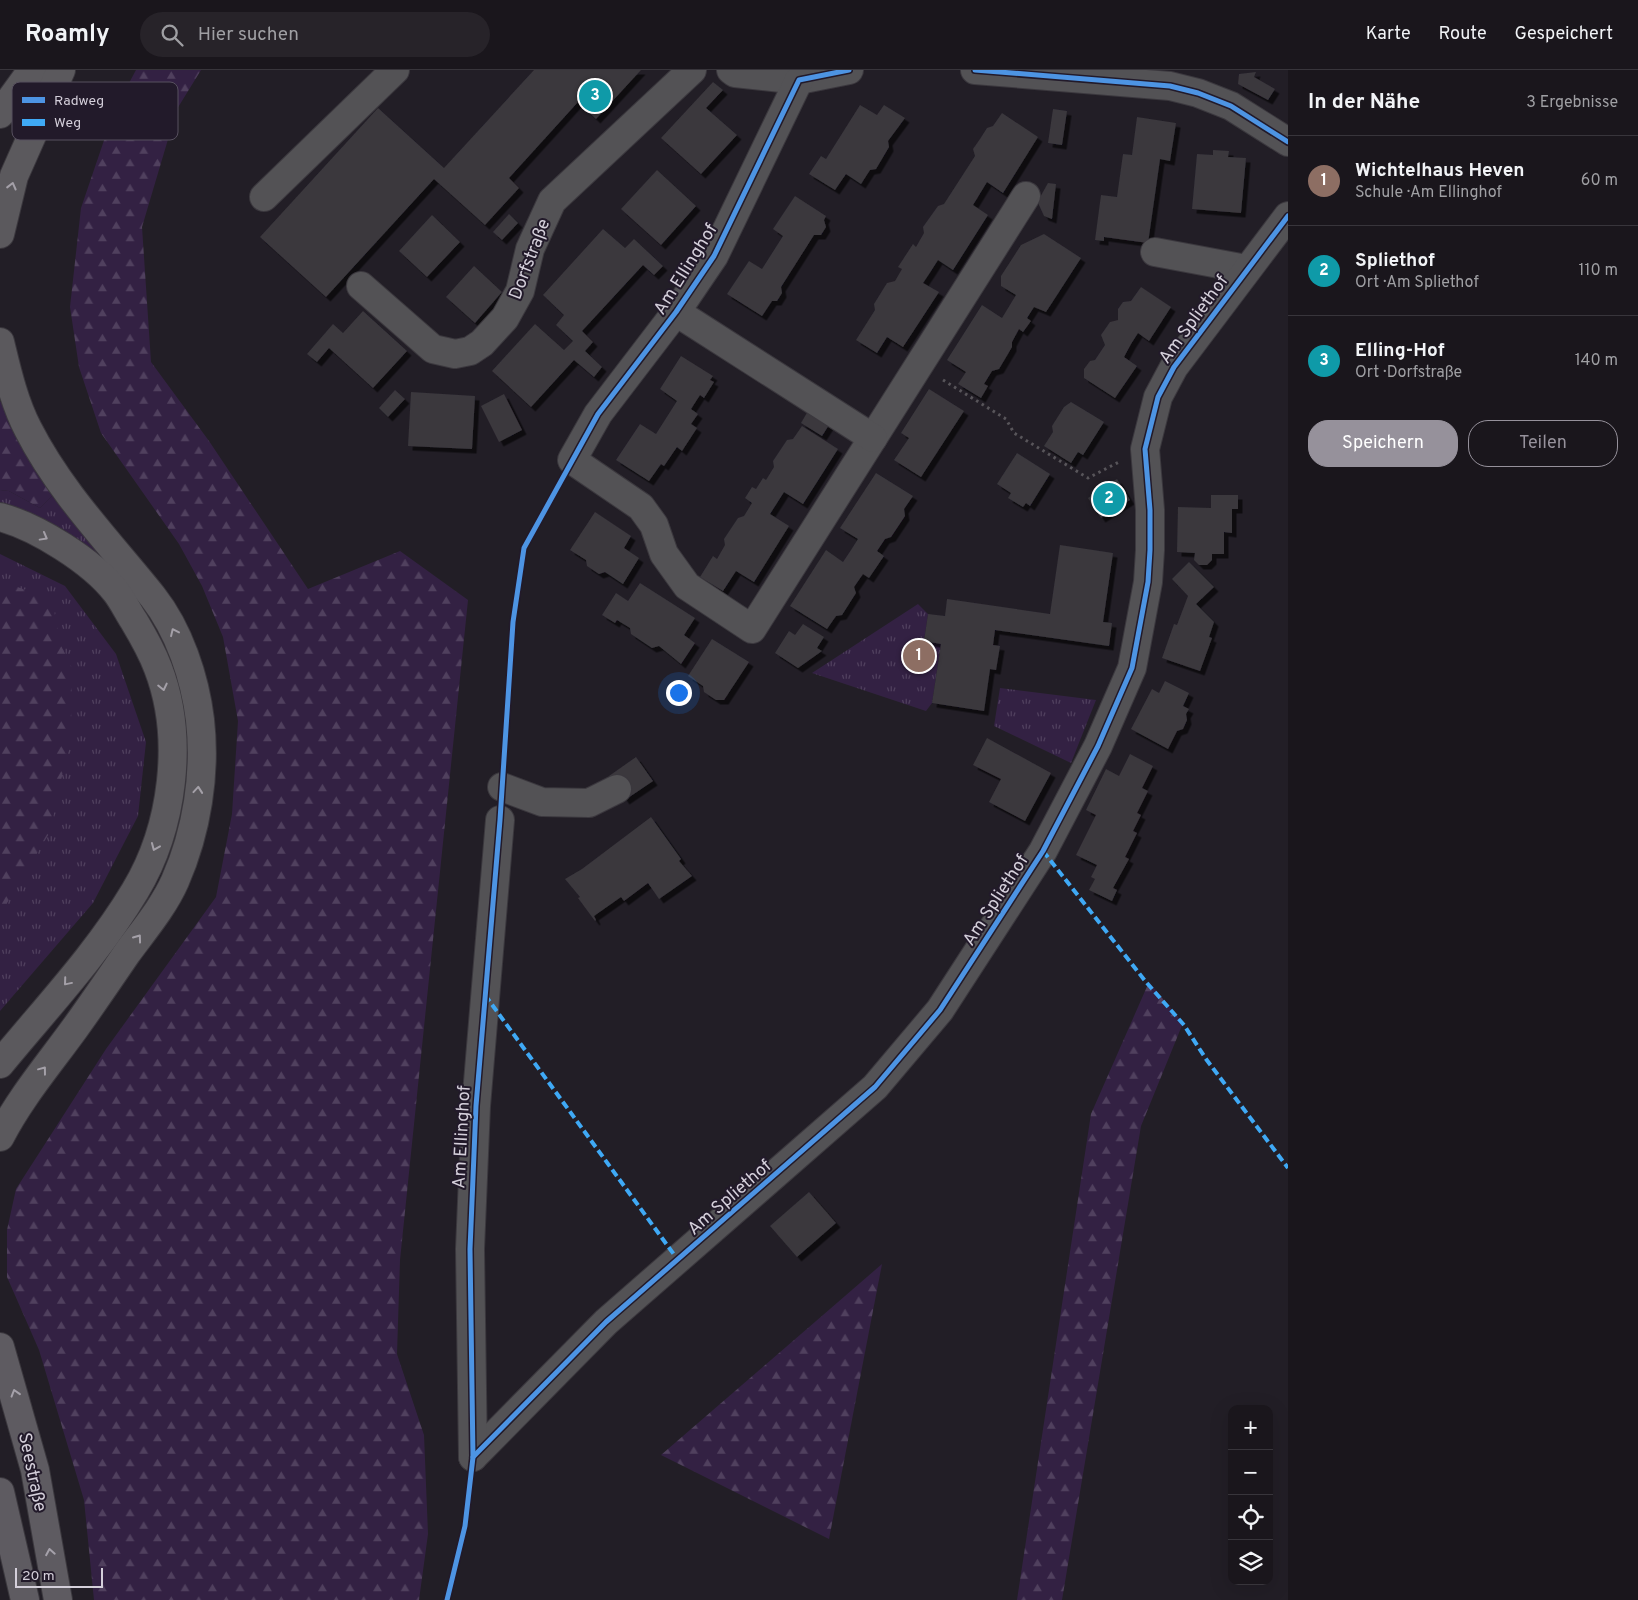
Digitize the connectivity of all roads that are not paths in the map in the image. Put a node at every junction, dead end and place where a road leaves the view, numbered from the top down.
1 (32, 70) edge
2 (61, 70) edge
3 (395, 70) edge
4 (692, 70) edge
5 (731, 70) edge
6 (849, 70) edge
7 (975, 70) edge
8 (1012, 71) edge
9 (799, 80) junction
10 (23, 82) edge
11 (56, 82) edge
12 (12, 98) edge
13 (0, 114) edge
14 (30, 140) edge
15 (1288, 142) edge
16 (1026, 196) dead end
17 (264, 197) dead end
18 (1288, 216) edge
19 (0, 234) edge
20 (1155, 252) dead end
21 (1246, 269) junction
22 (361, 286) dead end
23 (676, 312) junction
24 (0, 342) edge
25 (873, 438) junction
26 (0, 517) edge
27 (502, 788) dead end
28 (617, 789) dead end
29 (500, 820) dead end
30 (0, 1064) edge
31 (7, 1115) edge
32 (0, 1137) edge
33 (0, 1347) edge
34 (473, 1457) joint
35 (0, 1492) edge
36 (25, 1600) edge
37 (58, 1600) edge

1 - 10 highway
11 -> 2 highway
3 - 17 street
4 - 22 street, Dorfstraße
5 - 9 street
6 - 9 street
7 - 8 street
8 - 15 street
9 - 23 street, Am Ellinghof
12 - 13 highway
19 -> 14 highway
16 - 25 street, Am Ellinghof
18 - 21 street, Am Spliethof
20 - 21 street
21 - 34 street, Am Spliethof
23 - 25 street, Am Ellinghof
23 - 25 street, Am Ellinghof
31 -> 24 highway
26 -> 30 highway
27 - 28 street
29 - 34 street, Am Ellinghof
31 - 32 highway
37 -> 33 main road, Seestraße
35 - 36 main road, Seestraße

